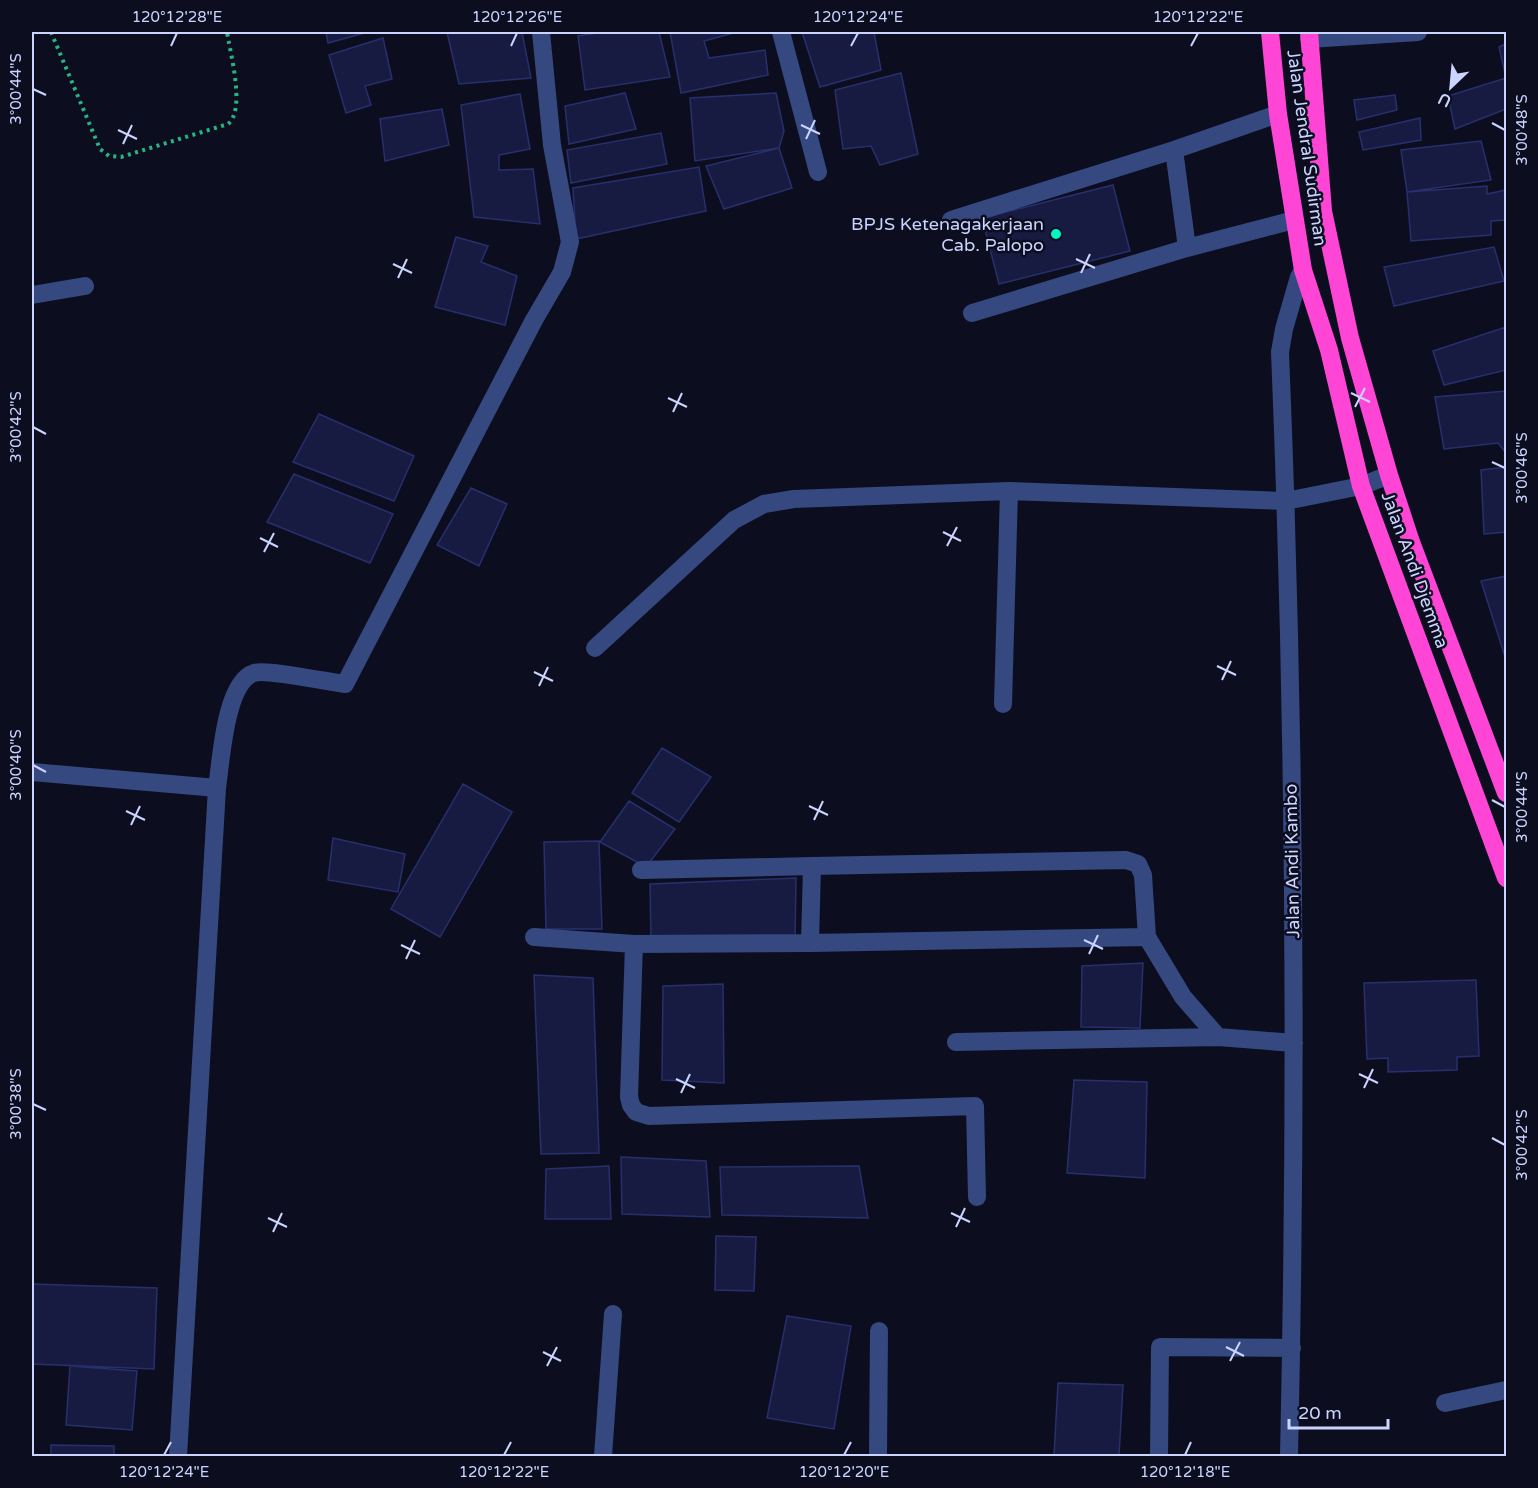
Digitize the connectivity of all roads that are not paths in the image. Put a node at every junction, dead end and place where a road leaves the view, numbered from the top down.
1 (541, 32) edge
2 (781, 32) edge
3 (1270, 32) edge
4 (1418, 32) edge
5 (1309, 35) edge
6 (1278, 114) junction
7 (1174, 150) junction
8 (818, 172) dead end
9 (951, 220) dead end
10 (1294, 220) junction
11 (1187, 248) junction
12 (1333, 260) junction
13 (1303, 270) junction
14 (85, 286) dead end
15 (32, 295) edge
16 (972, 313) dead end
17 (1389, 475) junction
18 (1362, 486) junction
19 (1010, 491) junction
20 (1286, 501) junction
21 (595, 648) dead end
22 (1003, 704) dead end
23 (32, 772) edge
24 (217, 788) junction
25 (1506, 793) edge
26 (812, 866) junction
27 (641, 870) dead end
28 (1506, 878) edge
29 (534, 936) dead end
30 (1147, 937) junction
31 (634, 944) junction
32 (810, 944) junction
33 (1218, 1037) junction
34 (956, 1042) dead end
35 (1294, 1043) junction
36 (977, 1197) dead end
37 (613, 1314) dead end
38 (879, 1331) dead end
39 (1292, 1348) junction
40 (1506, 1390) edge
41 (1445, 1403) dead end
42 (178, 1456) edge
43 (603, 1456) edge
44 (878, 1456) edge
45 (1159, 1456) edge
46 (1290, 1456) edge

1 - 24 street
2 - 8 street
3 - 6 highway, Jalan Jendral Sudirman
4 - 5 street
5 - 12 highway, Jalan Jendral Sudirman
6 - 7 street
6 - 10 highway, Jalan Jendral Sudirman
7 - 9 street
7 - 11 street
10 - 11 street
10 - 13 highway, Jalan Jendral Sudirman
11 - 16 street
12 - 13 highway
12 - 17 highway, Jalan Andi Djemma
13 - 18 highway, Jalan Andi Djemma
13 - 20 street, Jalan Andi Kambo
14 - 15 street
17 - 18 street
17 - 25 highway, Jalan Andi Djemma
18 - 20 street
18 - 28 highway, Jalan Andi Djemma
19 - 20 street
19 - 21 street
19 - 22 street
20 - 35 street, Jalan Andi Kambo
23 - 24 street
24 - 42 street
26 - 27 street
26 - 30 street
26 - 32 street
29 - 31 street
30 - 32 street
30 - 33 street
31 - 32 street
31 - 36 street
33 - 34 street
33 - 35 street
35 - 39 street, Jalan Andi Kambo
37 - 43 street
38 - 44 street
39 - 45 street
39 - 46 street, Jalan Andi Kambo
40 - 41 street

